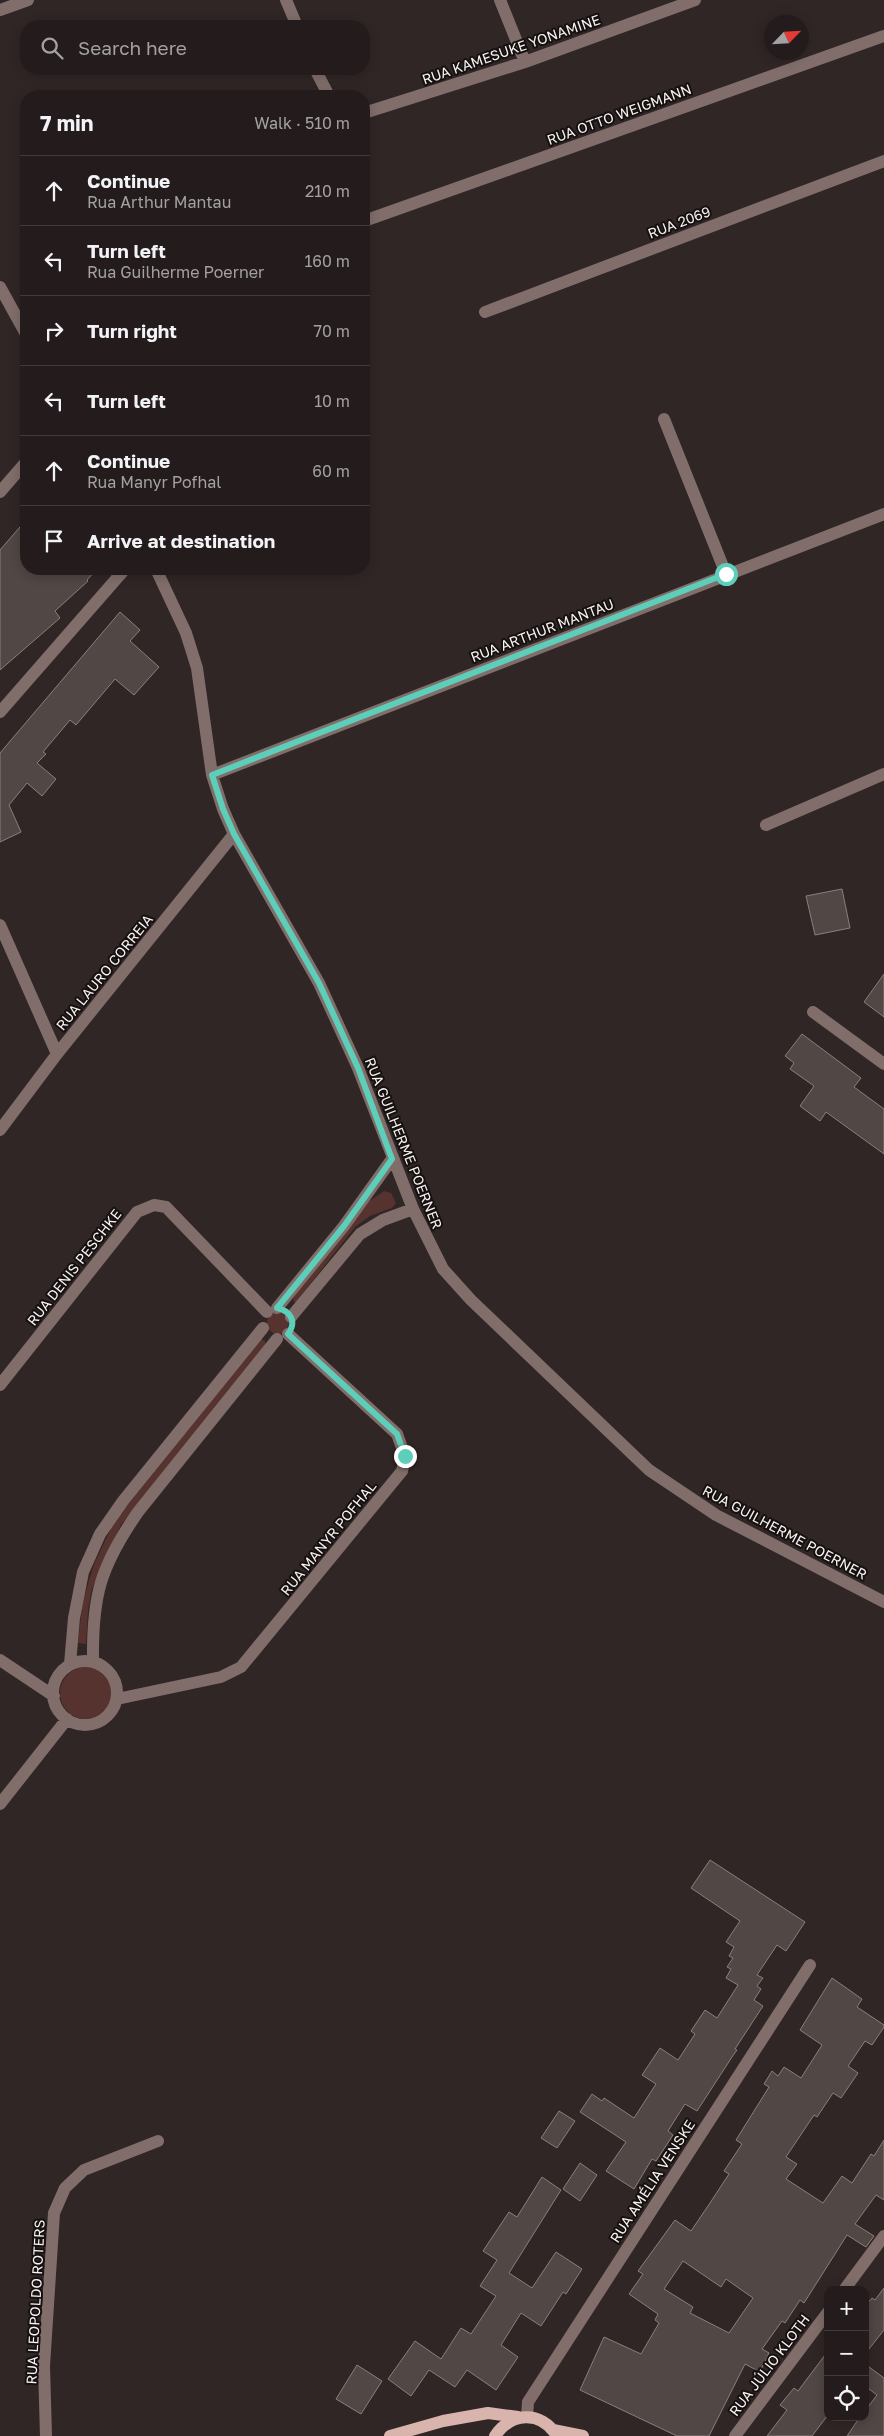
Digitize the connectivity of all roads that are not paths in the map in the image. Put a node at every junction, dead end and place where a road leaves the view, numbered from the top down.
1 (28, 0) edge
2 (286, 0) edge
3 (500, 0) edge
4 (695, 0) edge
5 (0, 10) edge
6 (294, 20) edge
7 (884, 36) edge
8 (525, 62) junction
9 (318, 75) edge
10 (326, 90) edge
11 (370, 111) edge
12 (884, 161) edge
13 (370, 219) edge
14 (0, 287) edge
15 (485, 312) dead end
16 (20, 323) edge
17 (664, 419) dead end
18 (20, 469) edge
19 (0, 492) edge
20 (884, 514) edge
21 (726, 574) junction
22 (120, 575) edge
23 (159, 575) edge
24 (0, 712) edge
25 (884, 774) edge
26 (212, 775) junction
27 (766, 825) dead end
28 (234, 834) junction
29 (0, 925) edge
30 (813, 1012) dead end
31 (57, 1054) junction
32 (884, 1064) edge
33 (0, 1130) edge
34 (392, 1159) junction
35 (413, 1209) junction
36 (272, 1310) junction
37 (291, 1317) junction
38 (263, 1328) junction
39 (282, 1336) junction
40 (0, 1385) edge
41 (884, 1602) edge
42 (0, 1660) edge
43 (93, 1662) junction
44 (70, 1664) junction
45 (54, 1696) junction
46 (116, 1699) junction
47 (67, 1719) junction
48 (0, 1804) edge
49 (810, 1965) dead end
50 (158, 2141) dead end
51 (884, 2236) edge
52 (847, 2286) edge
53 (824, 2317) edge
54 (523, 2417) junction
55 (555, 2433) edge
56 (46, 2436) edge
57 (390, 2436) edge
58 (495, 2436) edge
59 (583, 2436) edge
60 (735, 2436) edge

1 - 5 street
2 - 6 street
3 - 8 street
4 - 8 street, RUA KAMESUKE YONAMINE
7 - 13 street, RUA OTTO WEIGMANN
8 - 11 street, RUA KAMESUKE YONAMINE
9 - 10 street
12 - 15 street, RUA 2069
14 - 16 street
17 - 21 street
18 - 19 street
20 - 21 street, RUA ARTHUR MANTAU
21 - 26 street, RUA ARTHUR MANTAU
22 - 24 street
23 - 26 street, RUA GUILHERME POERNER
25 - 27 street
26 - 28 street, RUA GUILHERME POERNER
28 - 31 street, RUA LAURO CORREIA
28 - 34 street, RUA GUILHERME POERNER
29 - 31 street
30 - 32 street
31 - 33 street, RUA LAURO CORREIA
34 - 35 street, RUA GUILHERME POERNER
34 - 36 street
35 - 37 street
35 - 41 street, RUA GUILHERME POERNER
36 - 37 street
36 - 38 street
36 - 40 street, RUA DENIS PESCHKE
37 - 39 street
38 - 39 street
38 - 44 street
39 - 43 street
39 - 46 street, RUA MANYR POFHAL
42 - 45 street
43 - 44 street
43 - 46 street
44 - 45 street
45 - 47 street
46 - 47 street
47 - 48 street
49 - 54 street, RUA AMÉLIA VENSKE
50 - 56 street, RUA LEOPOLDO ROTERS
51 - 52 street
53 - 60 street, RUA JÚLIO KLOTH
54 - 55 main road
54 - 57 main road
54 - 58 main road
55 - 59 main road

